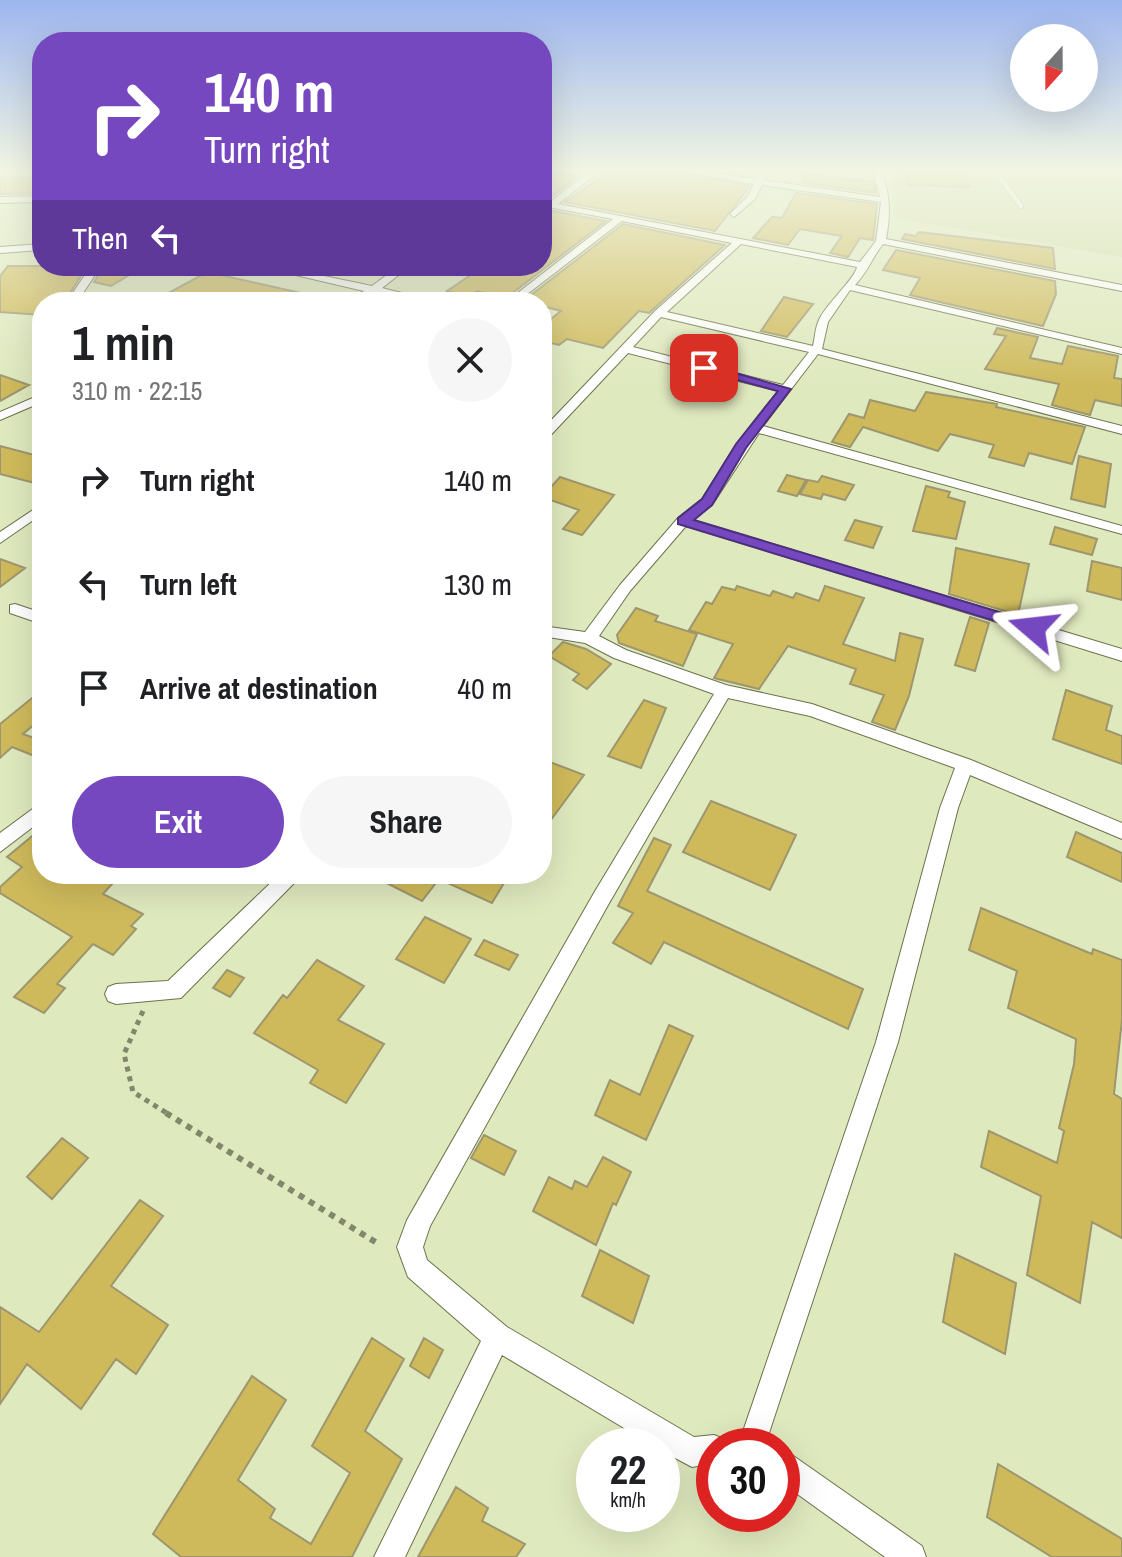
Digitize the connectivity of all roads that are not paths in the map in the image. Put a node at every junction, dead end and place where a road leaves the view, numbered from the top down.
1 (591, 241) edge
2 (731, 241) edge
3 (881, 241) joint
4 (738, 242) junction
5 (32, 248) edge
6 (0, 250) edge
7 (862, 265) junction
8 (552, 270) edge
9 (311, 276) edge
10 (392, 276) edge
11 (545, 276) edge
12 (849, 287) junction
13 (1122, 288) edge
14 (375, 289) junction
15 (370, 292) edge
16 (388, 292) edge
17 (524, 292) edge
18 (659, 313) junction
19 (626, 349) junction
20 (1122, 351) edge
21 (810, 352) junction
22 (785, 389) junction
23 (32, 402) edge
24 (0, 416) edge
25 (552, 427) edge
26 (756, 428) junction
27 (1122, 430) edge
28 (32, 515) edge
29 (683, 521) junction
30 (1122, 530) edge
31 (0, 539) edge
32 (15, 609) dead end
33 (32, 615) edge
34 (552, 632) edge
35 (589, 638) junction
36 (1122, 655) edge
37 (724, 691) junction
38 (965, 765) junction
39 (32, 817) edge
40 (1122, 831) edge
41 (0, 844) edge
42 (283, 884) edge
43 (116, 994) dead end
44 (497, 1337) junction
45 (752, 1428) edge
46 (696, 1451) edge
47 (800, 1478) edge
48 (389, 1557) edge
49 (911, 1557) edge

1 - 8 street
2 - 4 street
3 - 7 street
3 - 13 street
4 - 7 street
4 - 18 street
5 - 6 street
7 - 12 street
9 - 14 street
10 - 14 street
11 - 17 street
12 - 20 street
12 - 21 street
14 - 15 street
14 - 16 street
18 - 19 street
18 - 21 street
19 - 22 street
19 - 25 street
21 - 22 street
21 - 27 street
22 - 26 street
23 - 24 street
26 - 29 street
26 - 30 street
28 - 31 street
29 - 35 street
29 - 36 street
32 - 33 street
34 - 35 street
35 - 37 street
37 - 38 street
37 - 44 street
38 - 40 street
38 - 45 street
39 - 41 street
42 - 43 street
44 - 46 street
44 - 48 street
47 - 49 street

